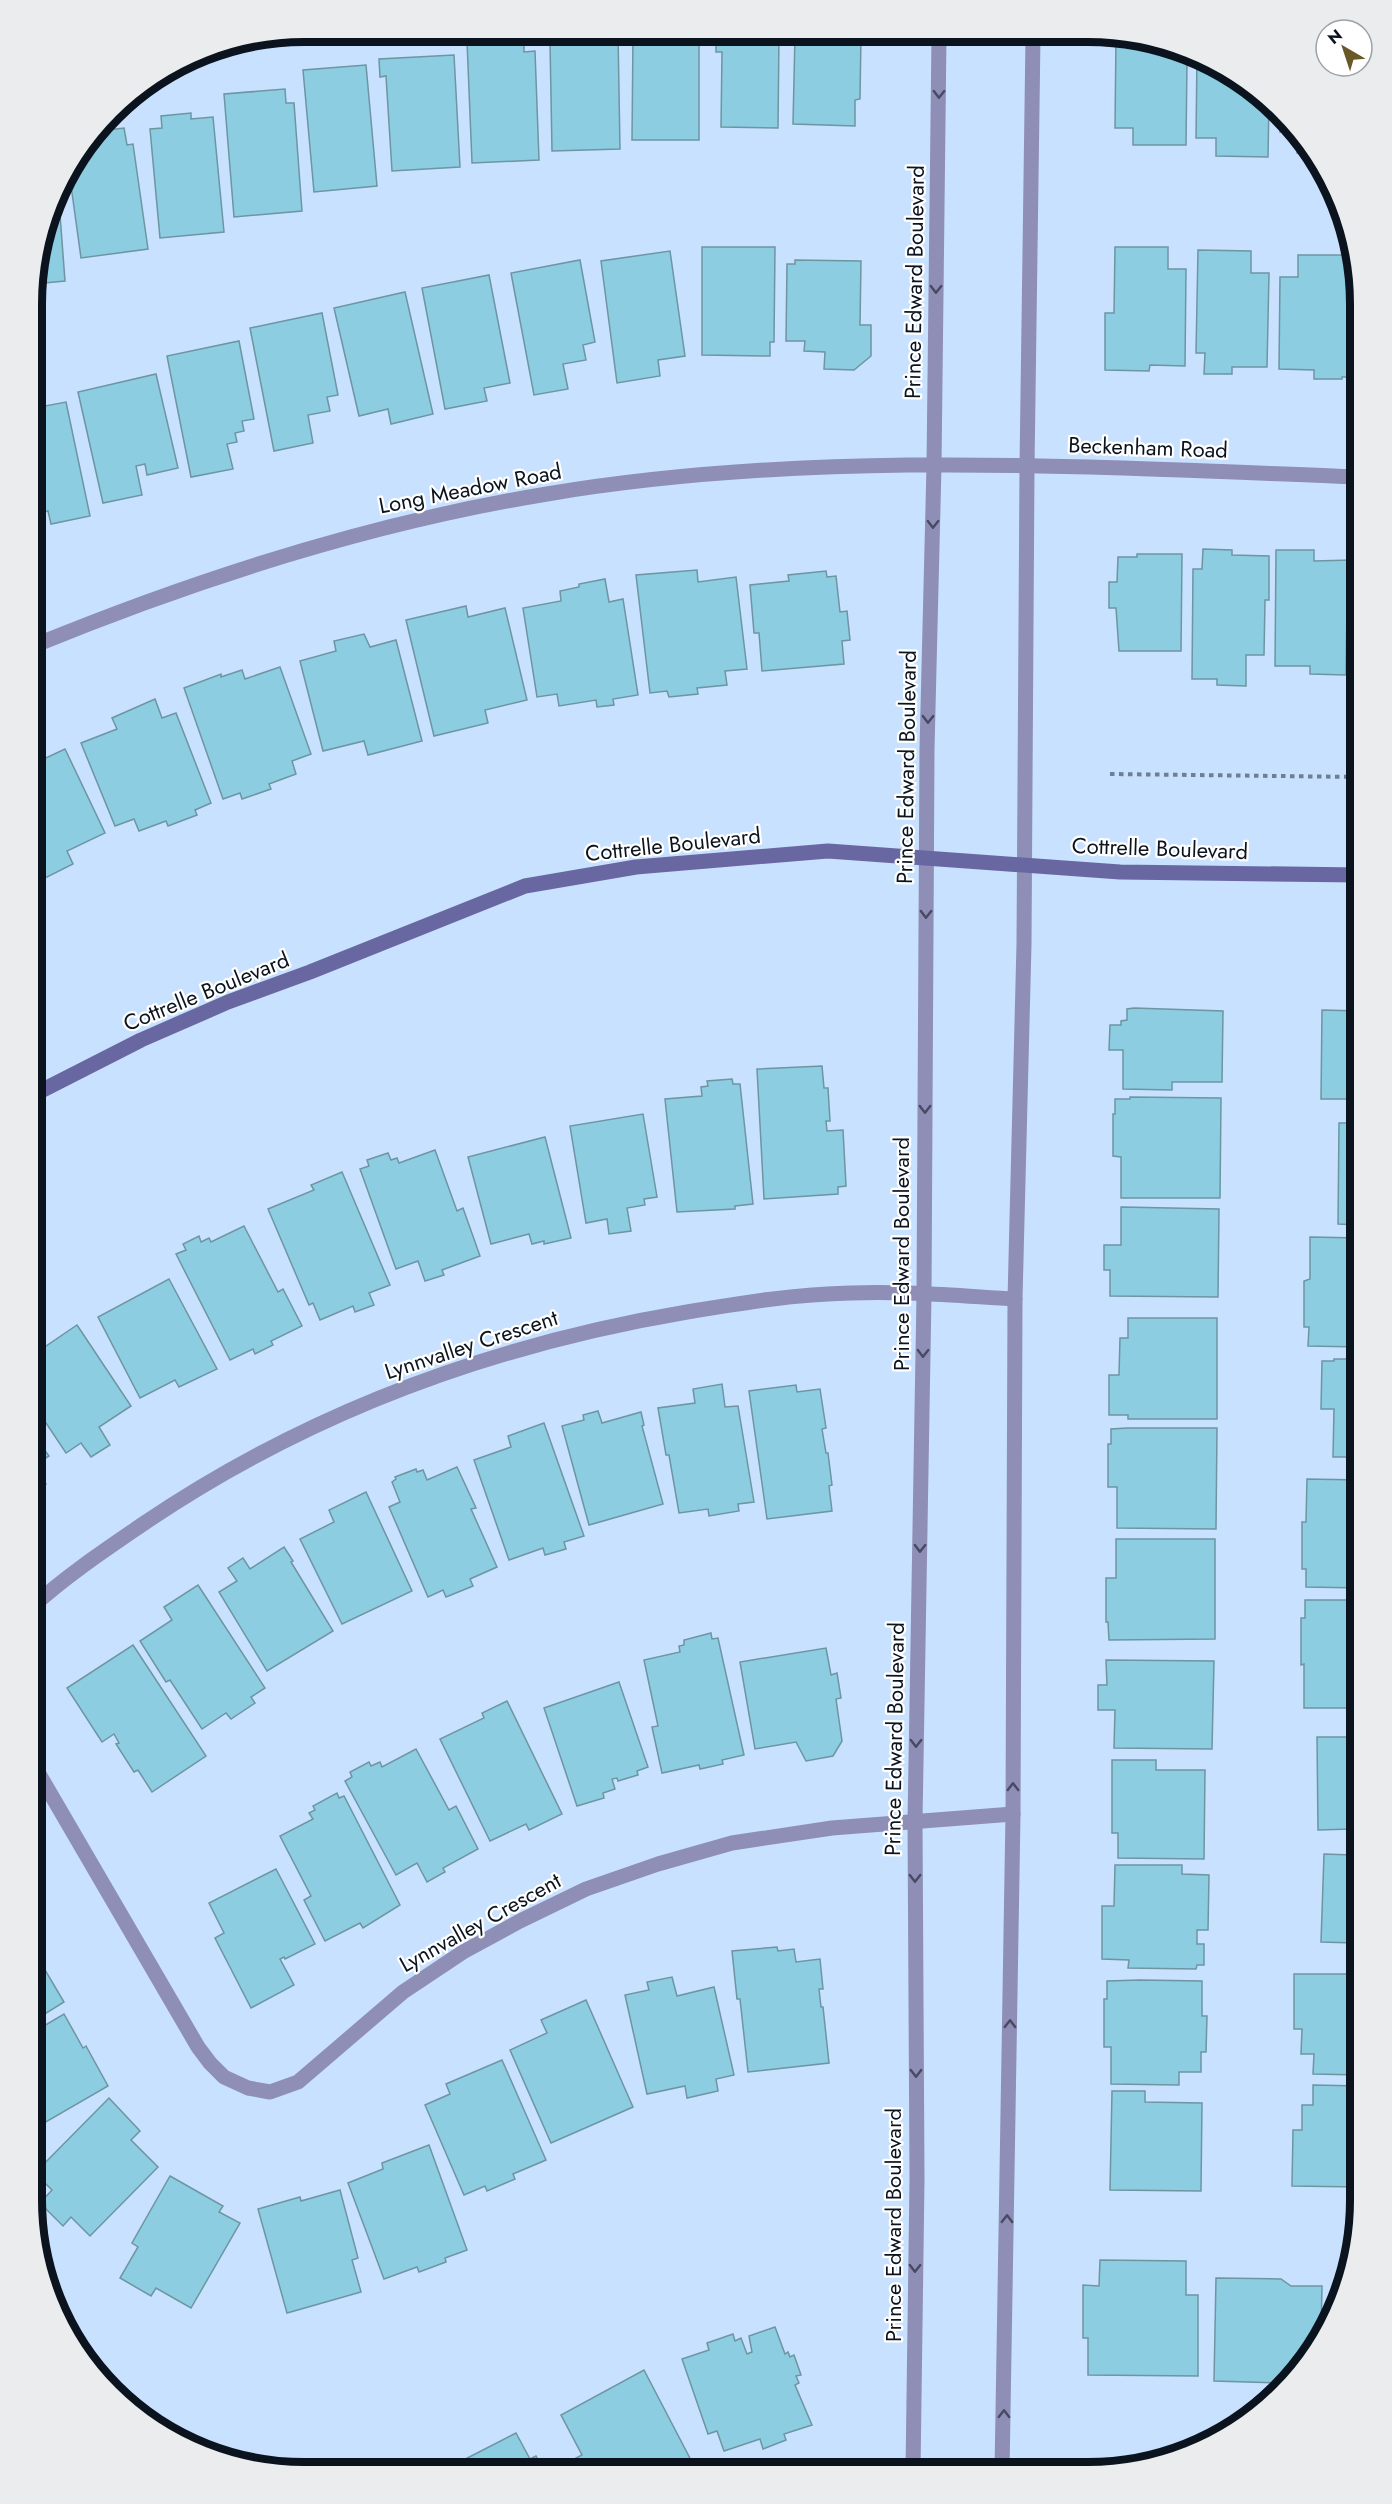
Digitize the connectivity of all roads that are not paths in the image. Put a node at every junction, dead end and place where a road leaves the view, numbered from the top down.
1 (939, 42) edge
2 (1033, 42) edge
3 (934, 466) junction
4 (1027, 467) junction
5 (1350, 477) edge
6 (42, 642) edge
7 (927, 858) junction
8 (1024, 865) junction
9 (1350, 875) edge
10 (42, 1090) edge
11 (924, 1295) junction
12 (1015, 1299) junction
13 (42, 1599) edge
14 (42, 1779) edge
15 (1013, 1814) junction
16 (915, 1820) junction
17 (913, 2462) edge
18 (1002, 2462) edge

1 -> 3 street, Prince Edward Boulevard
2 - 4 street
3 - 4 street, Beckenham Road
3 - 6 street, Long Meadow Road
3 -> 7 street, Prince Edward Boulevard
4 - 5 street, Beckenham Road
4 - 8 street
7 - 8 main road, Cottrelle Boulevard
7 - 10 main road, Cottrelle Boulevard
7 -> 11 street, Prince Edward Boulevard
8 - 9 main road, Cottrelle Boulevard
8 - 12 street
11 - 12 street, Lynnvalley Crescent
11 - 13 street, Lynnvalley Crescent
11 -> 16 street, Prince Edward Boulevard
15 -> 12 street
14 - 16 street, Lynnvalley Crescent
15 - 16 street, Lynnvalley Crescent
18 -> 15 street
16 -> 17 street, Prince Edward Boulevard

